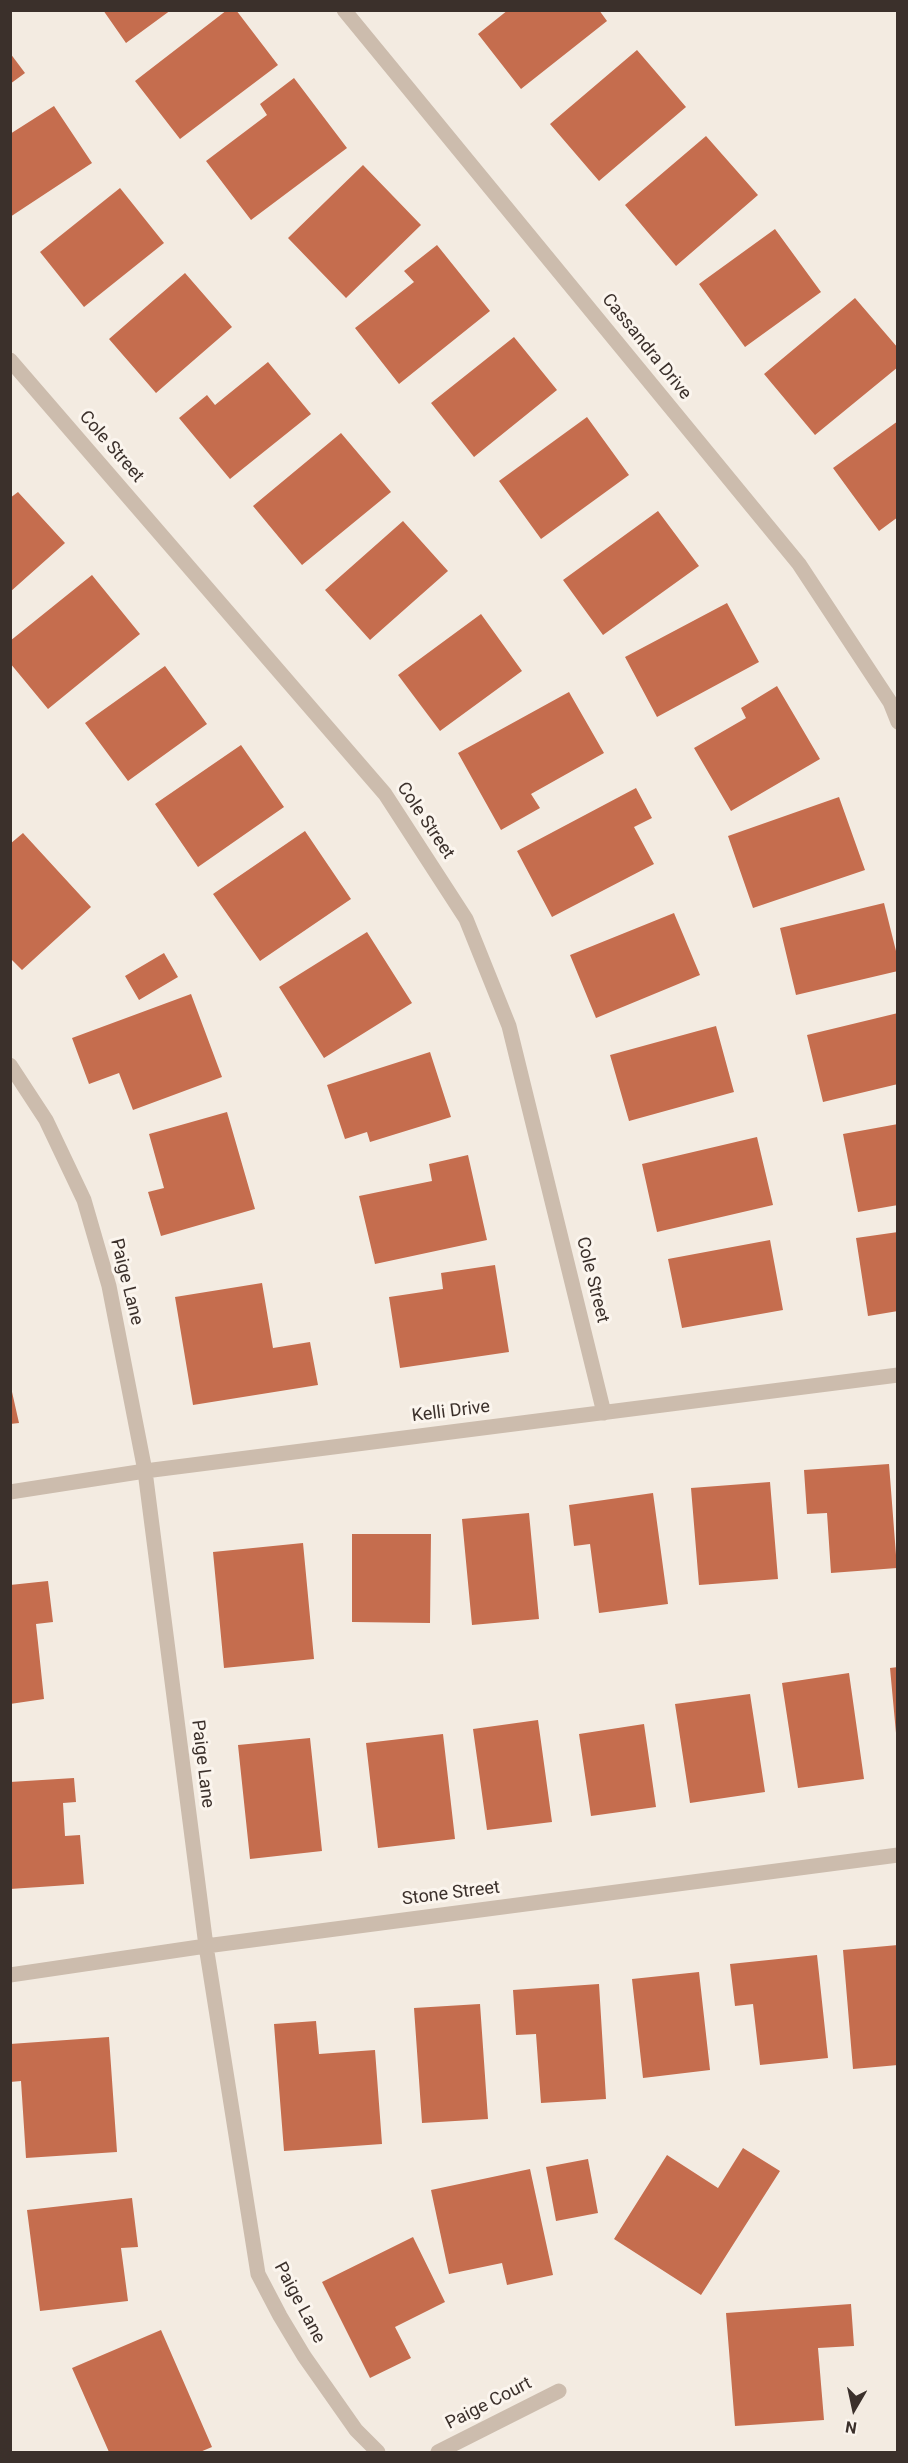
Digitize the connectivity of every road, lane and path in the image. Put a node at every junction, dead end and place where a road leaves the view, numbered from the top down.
1 (344, 10) edge
2 (10, 360) edge
3 (897, 722) edge
4 (10, 1065) edge
5 (897, 1376) edge
6 (604, 1413) junction
7 (145, 1471) junction
8 (10, 1492) edge
9 (897, 1855) edge
10 (206, 1946) junction
11 (10, 1975) edge
12 (559, 2391) dead end
13 (378, 2452) edge
14 (438, 2452) edge

1 - 3 street, Cassandra Drive
2 - 6 street, Cole Street
4 - 7 street, Paige Lane
5 - 6 street, Kelli Drive
6 - 7 street, Kelli Drive
7 - 8 street, Kelli Drive
7 - 10 street, Paige Lane
9 - 10 street, Stone Street
10 - 11 street, Stone Street
10 - 13 street, Paige Lane
12 - 14 street, Paige Court

